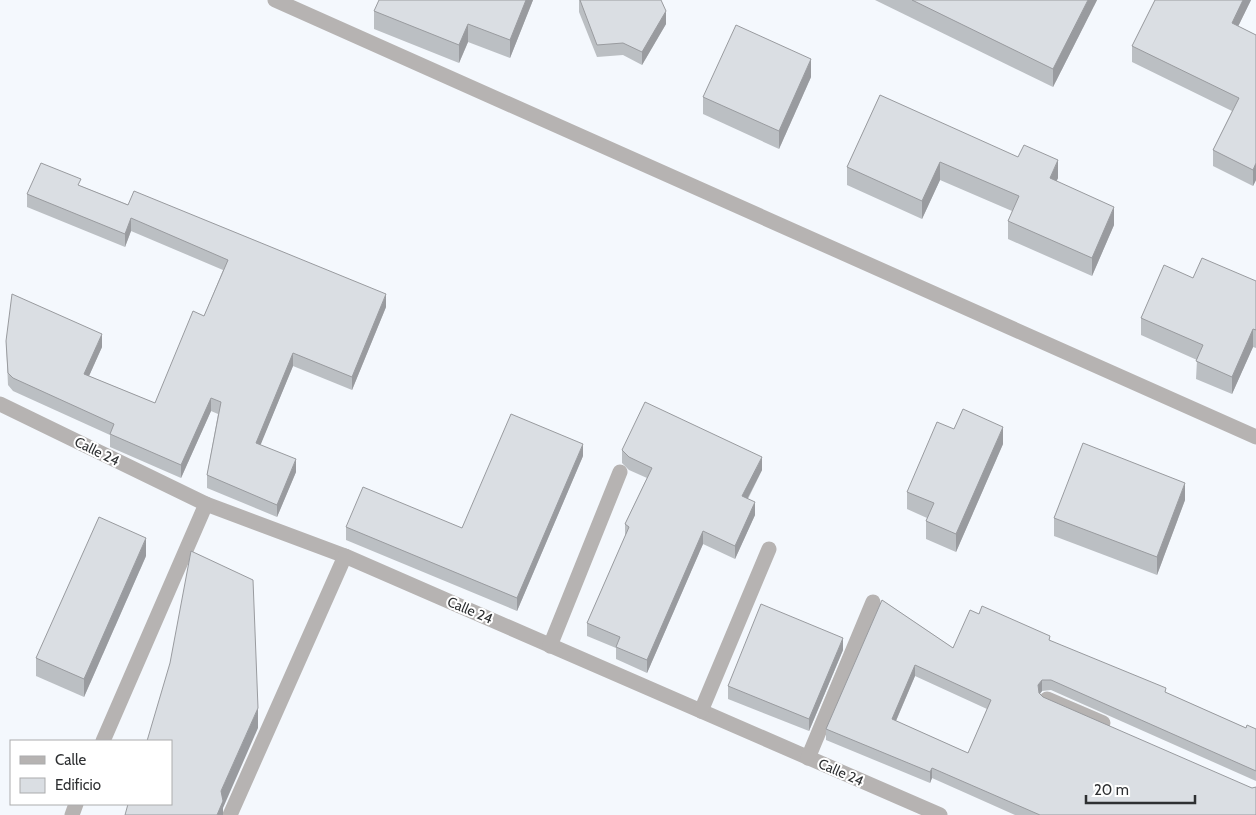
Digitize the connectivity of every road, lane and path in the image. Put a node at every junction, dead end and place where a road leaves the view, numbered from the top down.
1 (275, 0) edge
2 (0, 404) edge
3 (1256, 437) edge
4 (620, 472) dead end
5 (206, 504) junction
6 (769, 549) dead end
7 (345, 556) junction
8 (874, 602) dead end
9 (550, 646) junction
10 (1047, 698) edge
11 (701, 711) junction
12 (1120, 730) edge
13 (104, 740) edge
14 (808, 758) junction
15 (230, 815) edge
16 (940, 815) edge

1 - 3 street
2 - 5 street, Calle 24
4 - 9 street
5 - 7 street, Calle 24
5 - 13 street
6 - 11 street
7 - 9 street, Calle 24
7 - 15 street
8 - 14 street
9 - 11 street, Calle 24
10 - 12 street
11 - 14 street, Calle 24
14 - 16 street, Calle 24

